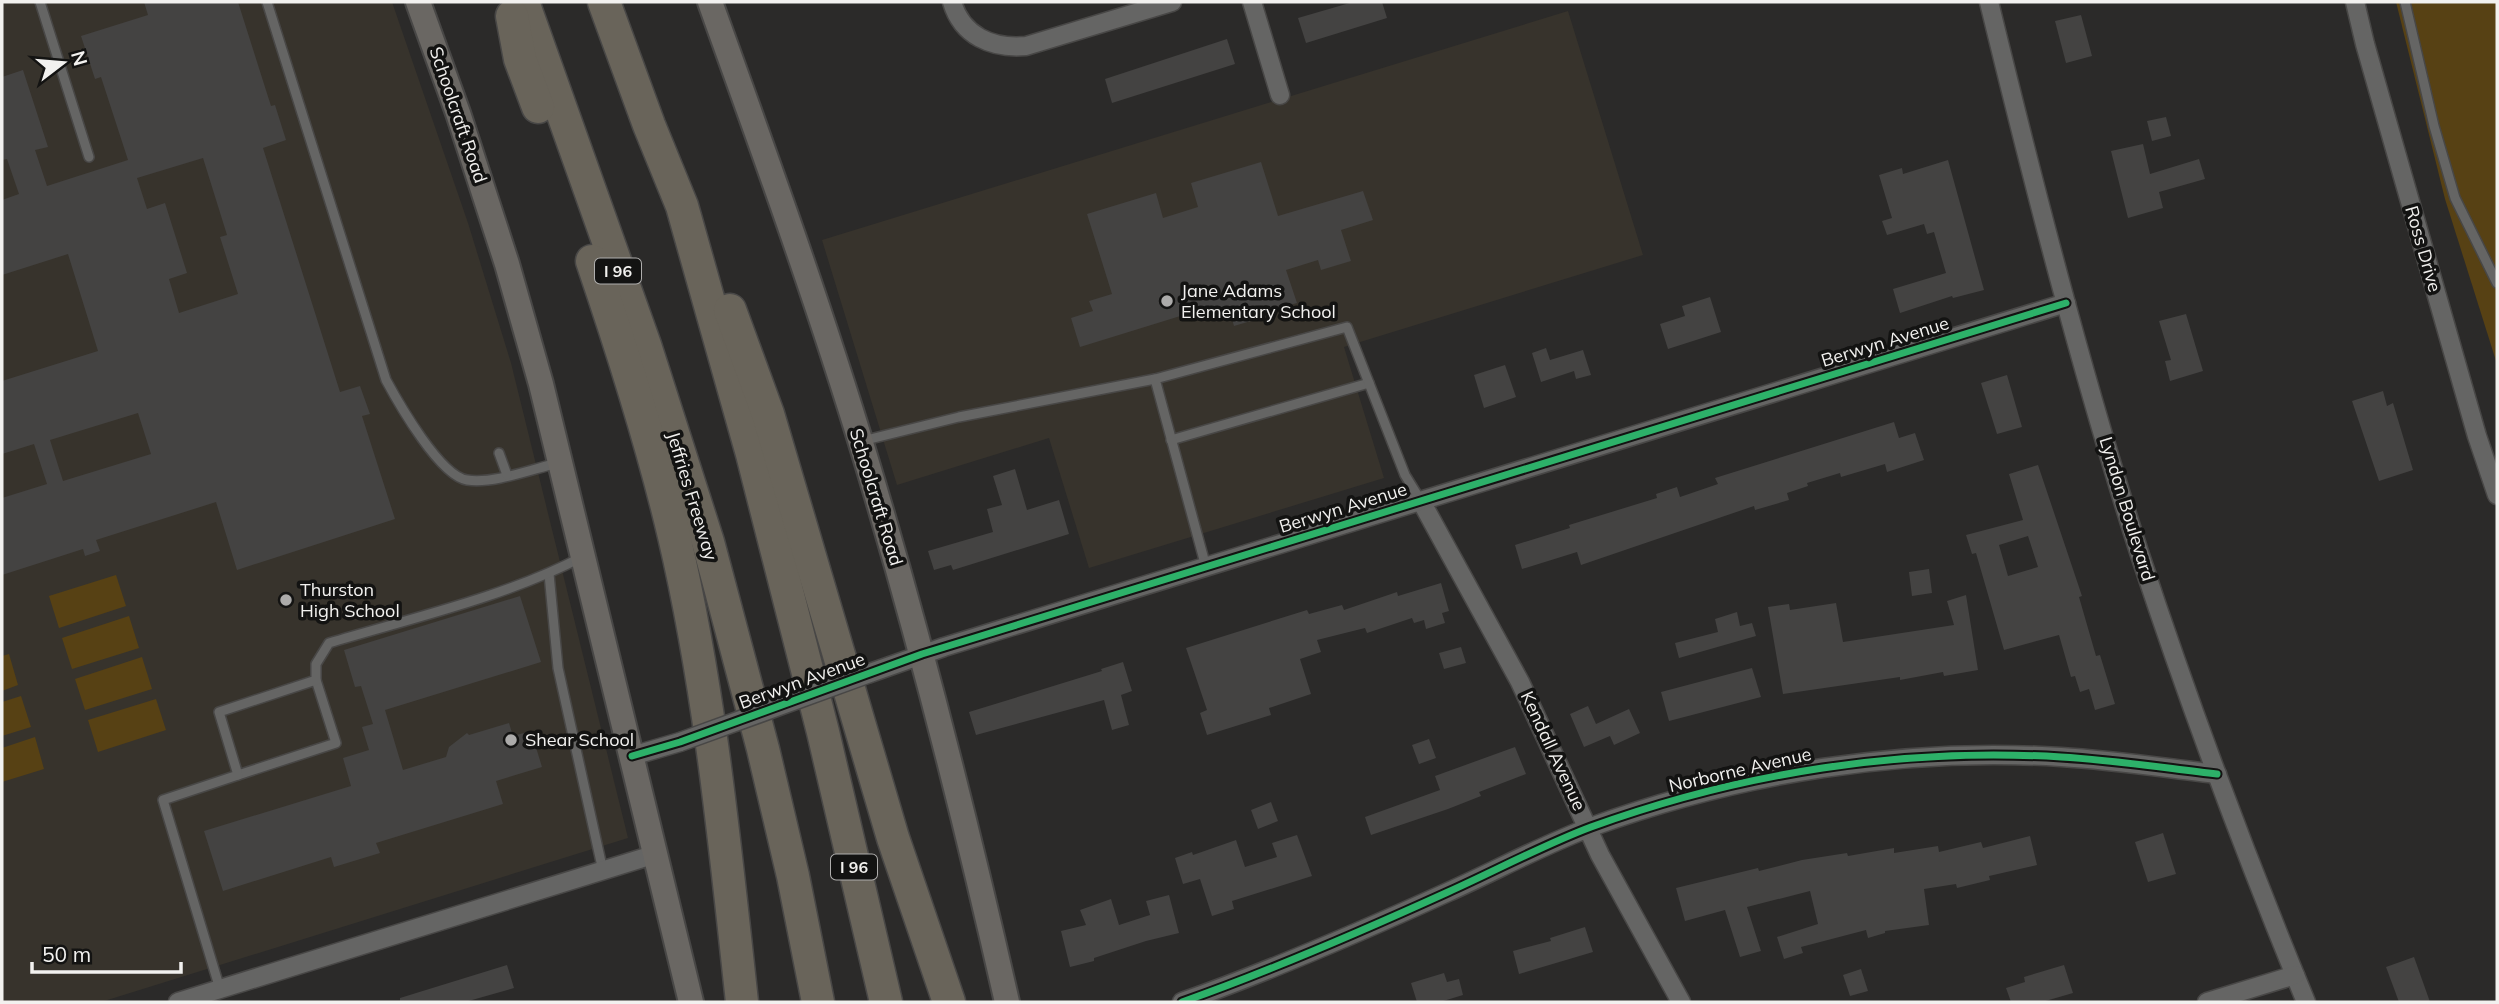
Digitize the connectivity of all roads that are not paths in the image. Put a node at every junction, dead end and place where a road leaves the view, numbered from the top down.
1 (40, 2) edge
2 (267, 2) edge
3 (418, 2) edge
4 (509, 2) edge
5 (523, 2) edge
6 (604, 2) edge
7 (710, 2) edge
8 (952, 2) edge
9 (1172, 2) edge
10 (1252, 2) edge
11 (1989, 2) edge
12 (2355, 2) edge
13 (2405, 2) edge
14 (1280, 95) dead end
15 (89, 157) dead end
16 (682, 206) junction
17 (2497, 283) edge
18 (2066, 303) junction
19 (1155, 379) junction
20 (1369, 383) junction
21 (1171, 440) junction
22 (860, 442) junction
23 (499, 453) dead end
24 (561, 462) junction
25 (508, 475) junction
26 (2497, 495) edge
27 (1421, 501) junction
28 (584, 556) junction
29 (1206, 567) junction
30 (549, 574) junction
31 (922, 654) junction
32 (316, 680) junction
33 (632, 756) junction
34 (2217, 774) junction
35 (238, 775) junction
36 (1589, 828) junction
37 (656, 854) junction
38 (603, 871) junction
39 (2295, 975) junction
40 (220, 989) junction
41 (178, 1002) edge
42 (691, 1002) edge
43 (743, 1002) edge
44 (818, 1002) edge
45 (886, 1002) edge
46 (949, 1002) edge
47 (1007, 1002) edge
48 (1182, 1002) edge
49 (1681, 1002) edge
50 (2207, 1002) edge
51 (2306, 1002) edge

1 - 15 lane
2 - 25 lane
3 - 24 main road, Schoolcraft Road
4 - 43 highway
5 - 44 highway, Jeffries Freeway / I 96
6 - 16 highway, I 96
7 - 22 main road, Schoolcraft Road
8 - 9 street
10 - 14 street
11 - 18 street, Lyndon Boulevard
12 - 26 street, Ross Drive
13 - 17 lane
16 - 45 highway, I 96
16 - 46 highway
18 - 27 street, Berwyn Avenue
18 - 34 street, Lyndon Boulevard
19 - 20 lane
19 - 21 lane
19 - 22 lane
20 - 21 lane
20 - 27 lane
21 - 29 lane
22 - 31 main road, Schoolcraft Road
23 - 25 lane
24 - 25 lane
24 - 28 main road, Schoolcraft Road
27 - 29 street, Berwyn Avenue
27 - 36 street, Kendall Avenue
28 - 30 lane
28 - 33 main road, Schoolcraft Road
29 - 31 street, Berwyn Avenue
30 - 32 lane
30 - 38 lane
31 - 33 street, Berwyn Avenue, bridge
31 - 47 main road, Schoolcraft Road
32 - 35 lane
32 - 35 lane
33 - 37 main road, Schoolcraft Road
34 - 36 street, Norborne Avenue
34 - 39 street, Lyndon Boulevard
35 - 40 lane
36 - 48 street, Norborne Avenue
36 - 49 street, Kendall Avenue
37 - 38 street
37 - 42 main road, Schoolcraft Road
38 - 40 street
39 - 50 street
39 - 51 street, Lyndon Boulevard
40 - 41 street

